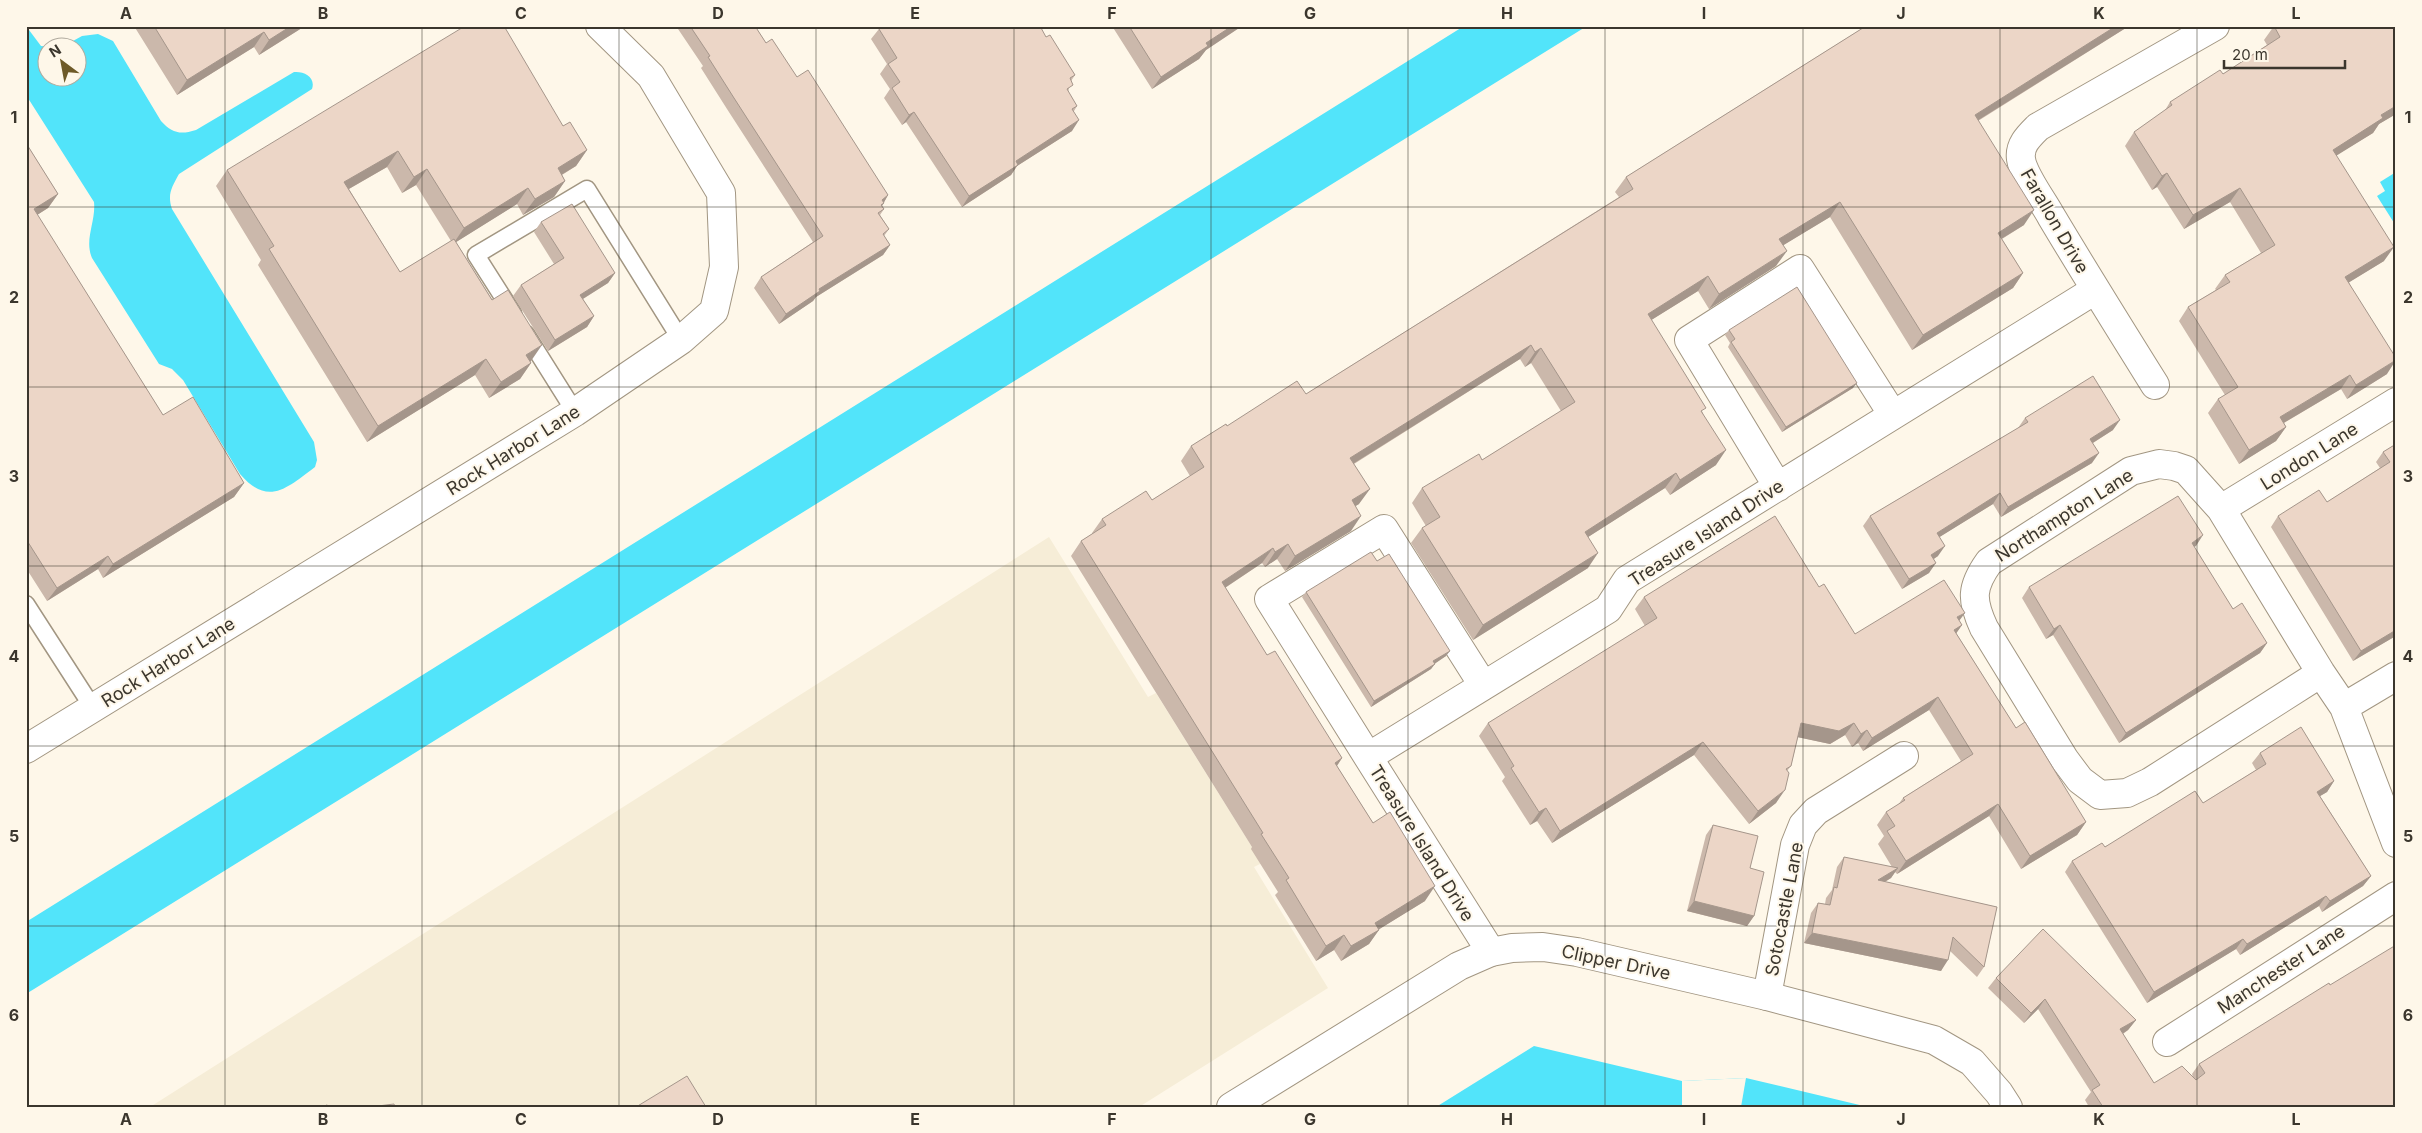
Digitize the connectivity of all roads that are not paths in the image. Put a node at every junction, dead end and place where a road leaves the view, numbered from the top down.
1 (600, 26) edge
2 (2216, 26) edge
3 (2095, 290) junction
4 (681, 340) junction
5 (2155, 386) dead end
6 (2396, 402) edge
7 (575, 412) junction
8 (1894, 415) junction
9 (1778, 487) junction
10 (2221, 509) junction
11 (26, 604) edge
12 (2321, 673) junction
13 (2396, 676) edge
14 (1483, 684) junction
15 (2344, 707) junction
16 (93, 708) junction
17 (26, 749) edge
18 (1904, 756) dead end
19 (1368, 757) junction
20 (2396, 843) edge
21 (2396, 896) edge
22 (1491, 952) junction
23 (1767, 996) junction
24 (2167, 1042) dead end
25 (1231, 1107) edge
26 (2008, 1107) edge

1 - 4 street, Rock Harbor Lane
2 - 3 street, Farallon Drive
3 - 5 street, Farallon Drive
3 - 8 street, Treasure Island Drive
4 - 7 street, Rock Harbor Lane
4 - 7 lane
6 - 10 street, London Lane
7 - 16 street, Rock Harbor Lane
8 - 9 street, Treasure Island Drive
8 - 9 street
9 - 14 street, Treasure Island Drive
10 - 12 street, Northampton Lane
10 - 12 street, Northampton Lane
11 - 16 lane
12 - 15 street, Northampton Lane
13 - 15 street
14 - 19 street, Treasure Island Drive
14 - 19 street
15 - 20 street, Northampton Lane
16 - 17 street, Rock Harbor Lane
18 - 23 street, Sotocastle Lane
19 - 22 street, Treasure Island Drive
21 - 24 street, Manchester Lane
22 - 23 street, Clipper Drive
22 - 25 street, Clipper Drive
23 - 26 street, Clipper Drive

